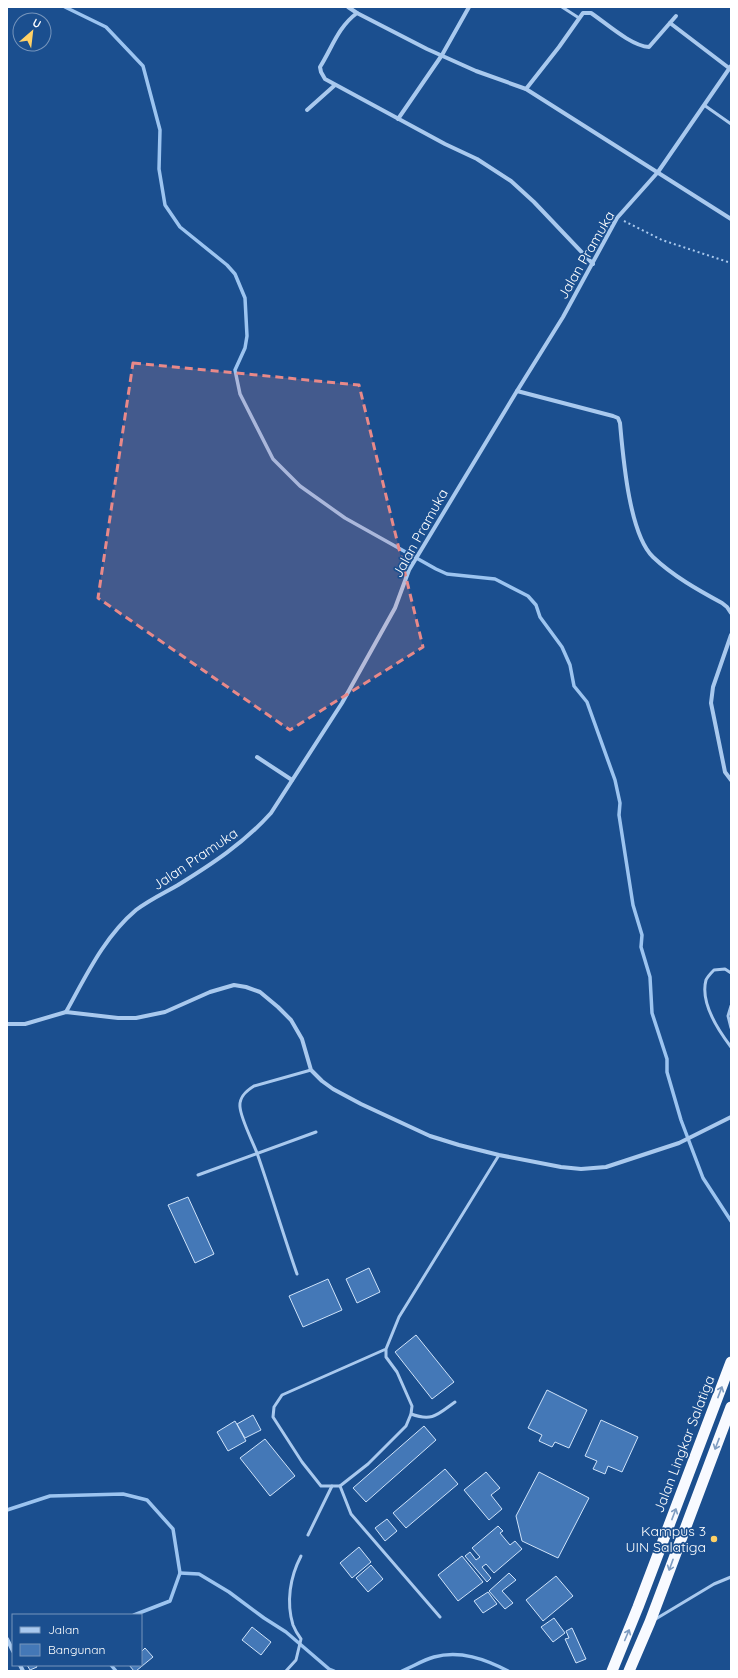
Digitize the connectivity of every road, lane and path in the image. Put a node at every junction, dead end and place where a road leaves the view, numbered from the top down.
1 (348, 7) edge
2 (469, 7) edge
3 (562, 7) edge
4 (356, 13) junction
5 (676, 16) dead end
6 (579, 18) junction
7 (670, 23) junction
8 (442, 55) junction
9 (730, 67) edge
10 (335, 85) junction
11 (526, 89) junction
12 (704, 105) junction
13 (307, 110) dead end
14 (398, 119) junction
15 (731, 124) edge
16 (658, 172) junction
17 (618, 218) junction
18 (731, 219) edge
19 (728, 262) dead end
20 (593, 264) junction
21 (517, 391) junction
22 (731, 613) edge
23 (731, 635) edge
24 (257, 757) dead end
25 (292, 780) junction
26 (731, 780) edge
27 (731, 974) edge
28 (731, 1006) edge
29 (66, 1012) junction
30 (7, 1024) edge
31 (731, 1028) edge
32 (731, 1047) edge
33 (311, 1070) junction
34 (731, 1116) edge
35 (316, 1132) dead end
36 (257, 1153) junction
37 (499, 1155) junction
38 (198, 1175) dead end
39 (297, 1274) dead end
40 (386, 1349) junction
41 (731, 1362) edge
42 (455, 1402) dead end
43 (731, 1407) edge
44 (411, 1414) junction
45 (332, 1486) junction
46 (340, 1486) junction
47 (308, 1535) dead end
48 (301, 1556) dead end
49 (731, 1577) edge
50 (440, 1617) dead end
51 (650, 1622) junction
52 (7, 1639) edge
53 (12, 1649) edge
54 (286, 1671) edge
55 (612, 1671) edge
56 (629, 1671) edge

1 - 4 street
2 - 8 street
3 - 6 lane
4 - 8 street
4 - 10 street
5 - 7 street
6 - 7 street
6 - 11 street
7 - 9 street
8 - 11 street
8 - 14 street
9 - 12 street, Jalan Pramuka
10 - 13 street
10 - 14 street
11 - 16 street
12 - 15 lane
12 - 16 street, Jalan Pramuka
14 - 20 street
16 - 17 street, Jalan Pramuka
16 - 18 street
17 - 19 path
17 - 20 street, Jalan Pramuka
20 - 21 street, Jalan Pramuka
21 - 22 street
21 - 25 street, Jalan Pramuka
23 - 26 street
24 - 25 street
25 - 29 street, Jalan Pramuka
27 - 32 lane
28 - 31 lane
29 - 30 street
29 - 33 street
33 - 36 lane
33 - 37 street
34 - 37 street
35 - 36 lane
36 - 38 lane
36 - 39 lane
37 - 40 lane
40 - 44 lane
40 - 45 lane
55 -> 41 highway, Jalan Lingkar Salatiga
42 - 44 lane
43 -> 51 highway
44 - 46 lane
45 - 46 lane
45 - 47 lane
46 - 50 lane
48 - 54 lane
49 - 51 lane
51 - 56 highway
52 - 53 street

